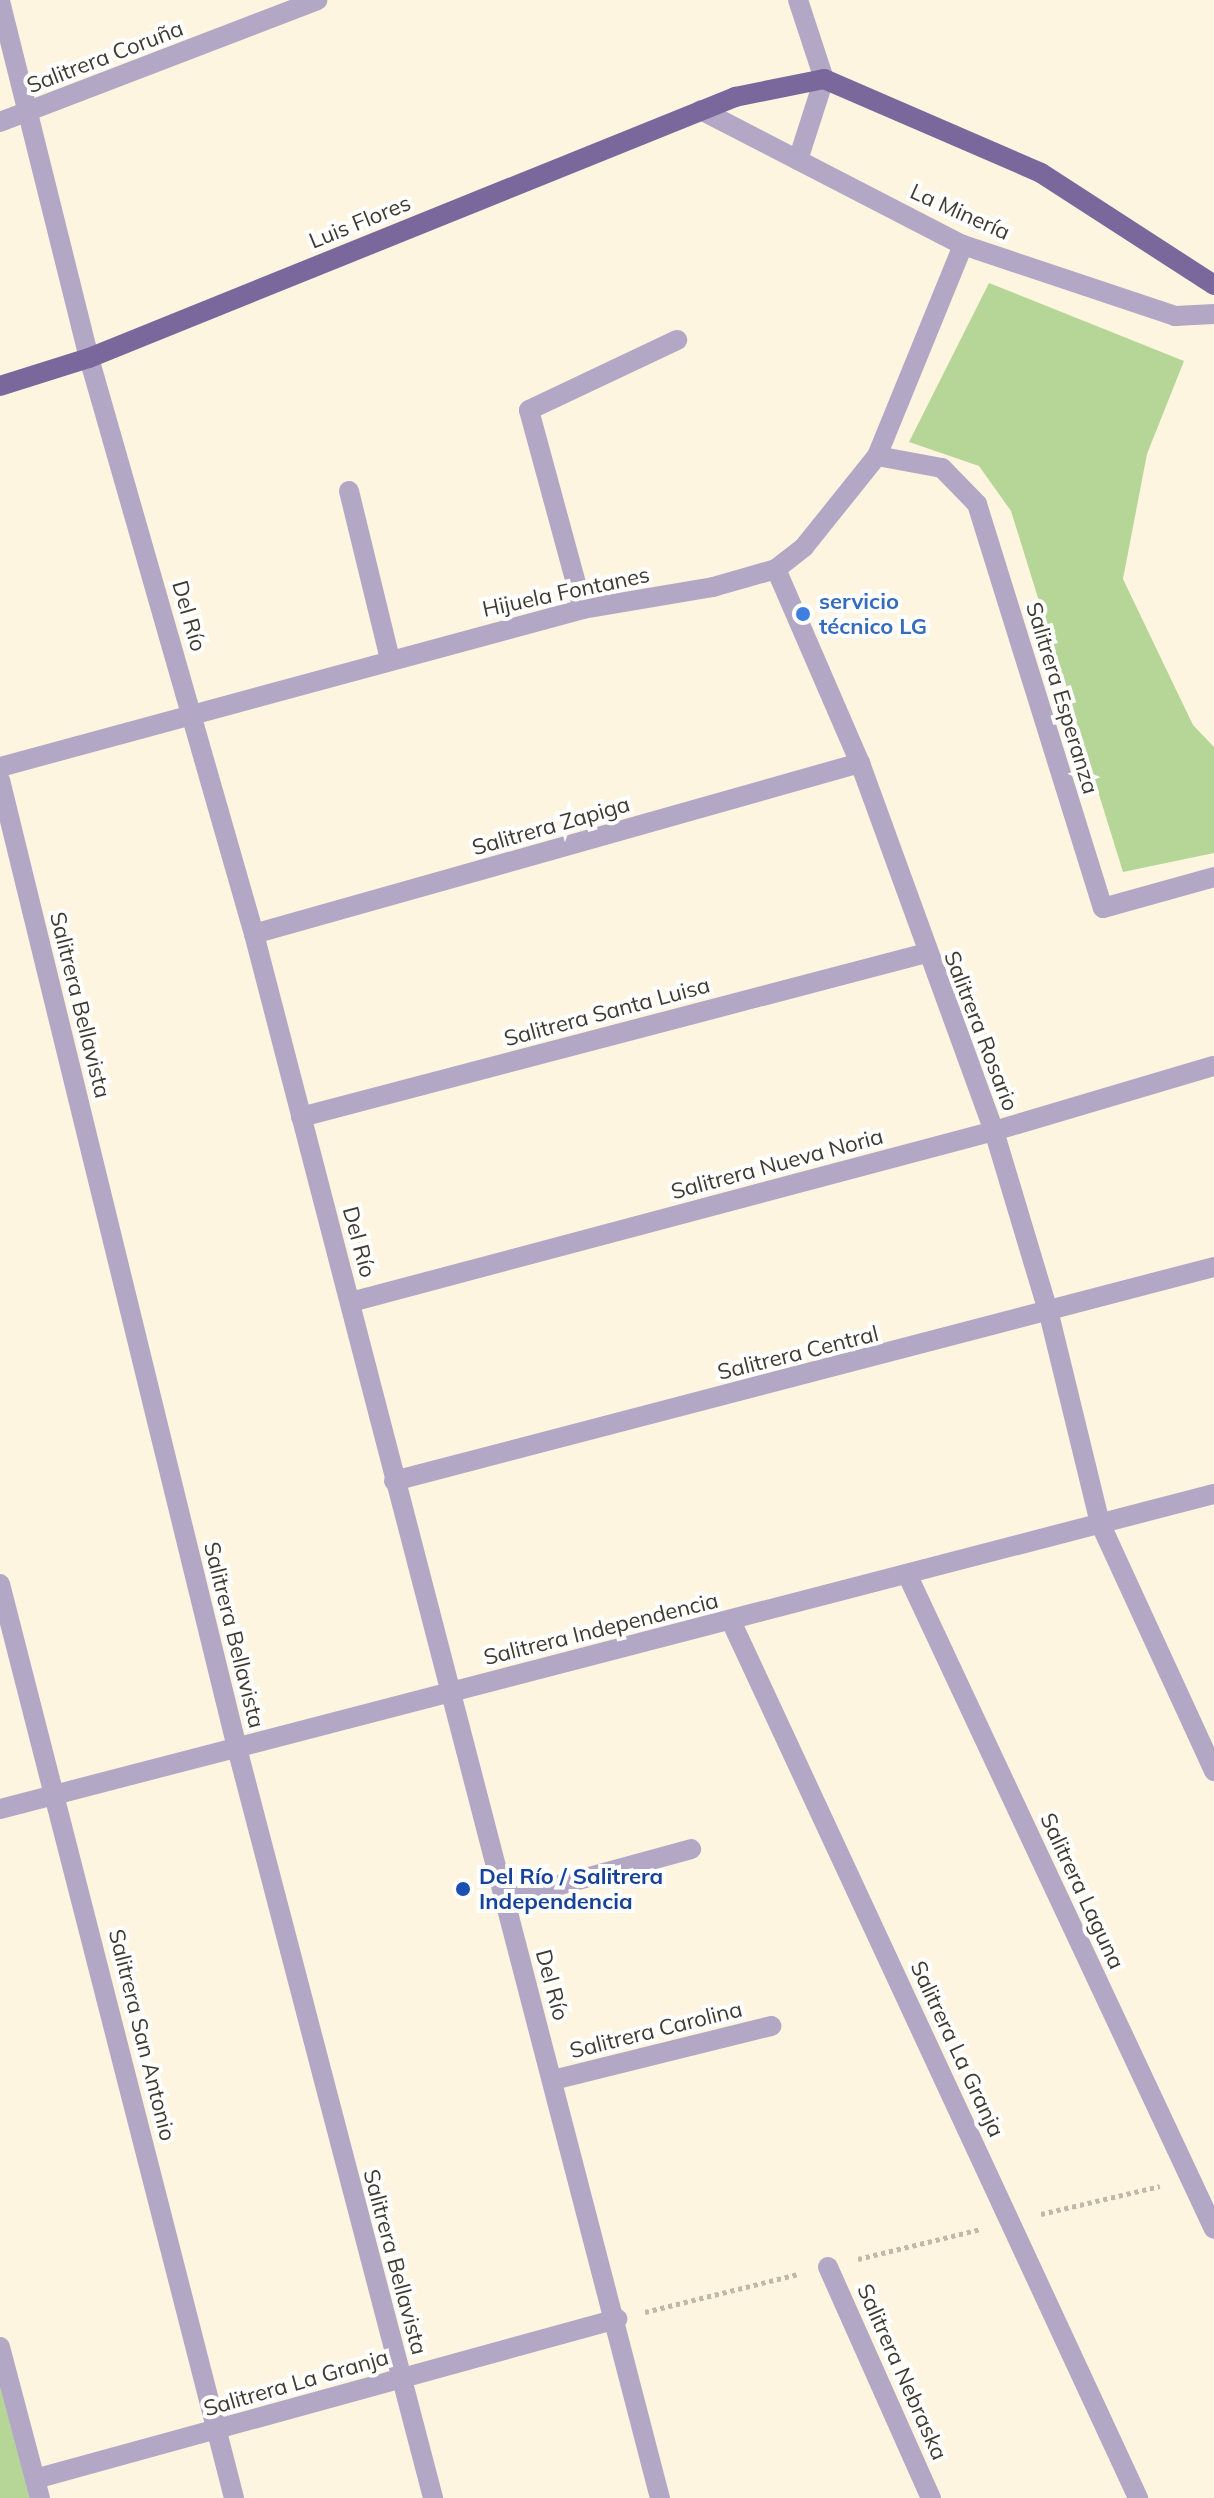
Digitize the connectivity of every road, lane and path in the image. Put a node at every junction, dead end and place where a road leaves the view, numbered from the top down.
1 (317, 0) edge
2 (798, 0) edge
3 (0, 1) edge
4 (824, 79) junction
5 (701, 110) junction
6 (28, 113) junction
7 (0, 122) edge
8 (798, 160) junction
9 (963, 245) junction
10 (1214, 285) edge
11 (1214, 314) edge
12 (677, 340) dead end
13 (89, 358) junction
14 (0, 386) edge
15 (877, 456) junction
16 (349, 491) dead end
17 (776, 569) junction
18 (583, 609) junction
19 (390, 659) junction
20 (192, 713) junction
21 (860, 763) junction
22 (0, 767) edge
23 (0, 780) edge
24 (1214, 877) edge
25 (254, 934) junction
26 (926, 953) junction
27 (1214, 1066) edge
28 (301, 1117) junction
29 (994, 1131) junction
30 (1214, 1267) edge
31 (351, 1302) junction
32 (1049, 1314) junction
33 (394, 1481) junction
34 (1214, 1494) edge
35 (1100, 1523) junction
36 (907, 1574) junction
37 (0, 1584) edge
38 (731, 1621) junction
39 (450, 1693) junction
40 (237, 1748) junction
41 (1214, 1771) edge
42 (56, 1794) junction
43 (0, 1809) edge
44 (691, 1849) dead end
45 (505, 1900) junction
46 (771, 2026) dead end
47 (553, 2080) junction
48 (1191, 2179) junction
49 (1010, 2221) junction
50 (1214, 2229) edge
51 (828, 2267) junction
52 (617, 2319) junction
53 (0, 2347) edge
54 (400, 2379) junction
55 (216, 2430) junction
56 (38, 2489) edge
57 (234, 2498) edge
58 (433, 2498) edge
59 (660, 2498) edge
60 (931, 2498) edge
61 (1138, 2498) edge

1 - 6 street, Salitrera Coruña
2 - 4 street
3 - 6 street, Del Río
4 - 5 main road, Luis Flores
4 - 8 street
4 - 10 main road
5 - 8 street, La Minería
5 - 13 main road, Luis Flores
6 - 7 street, Salitrera Coruña
6 - 13 street, Del Río
8 - 9 street, La Minería
9 - 11 street, La Minería
9 - 15 street, Hijuela Fontanes
12 - 18 street
13 - 14 main road, Luis Flores
13 - 20 street, Del Río
15 - 17 street, Hijuela Fontanes
15 - 24 street, Salitrera Esperanza
16 - 19 street
17 - 18 street, Hijuela Fontanes
17 - 21 street, Salitrera Rosario
18 - 19 street, Hijuela Fontanes
19 - 20 street, Hijuela Fontanes
20 - 22 street, Hijuela Fontanes
20 - 25 street, Del Río
21 - 25 street, Salitrera Zapiga
21 - 26 street, Salitrera Rosario
23 - 40 street, Salitrera Bellavista
25 - 28 street, Del Río
26 - 28 street, Salitrera Santa Luisa
26 - 29 street, Salitrera Rosario
27 - 29 street, Salitrera Nueva Noria
28 - 31 street, Del Río
29 - 31 street, Salitrera Nueva Noria
29 - 32 street, Salitrera Rosario
30 - 32 street, Salitrera Central
31 - 33 street, Del Río
32 - 33 street, Salitrera Central
32 - 35 street, Salitrera Rosario
33 - 39 street, Del Río
34 - 35 street, Salitrera Independencia
35 - 36 street, Salitrera Independencia
35 - 41 street, Salitrera Rosario
36 - 38 street, Salitrera Independencia
36 - 48 street, Salitrera Laguna
37 - 42 street, Salitrera San Antonio
38 - 39 street, Salitrera Independencia
38 - 49 street, Salitrera La Granja
39 - 40 street, Salitrera Independencia
39 - 45 street, Del Río
40 - 42 street, Salitrera Independencia
40 - 54 street, Salitrera Bellavista
42 - 43 street, Salitrera Independencia
42 - 55 street, Salitrera San Antonio
44 - 45 street
45 - 47 street, Del Río
46 - 47 street, Salitrera Carolina
47 - 52 street, Del Río
48 - 49 path
48 - 50 street, Salitrera Laguna
49 - 51 path
49 - 61 street, Salitrera La Granja
51 - 52 path
51 - 60 street, Salitrera Nebraska
52 - 54 street, Salitrera La Granja
52 - 59 street, Del Río
53 - 56 street
54 - 55 street, Salitrera La Granja
54 - 58 street, Salitrera Bellavista
55 - 56 street, Salitrera La Granja
55 - 57 street, Salitrera San Antonio

